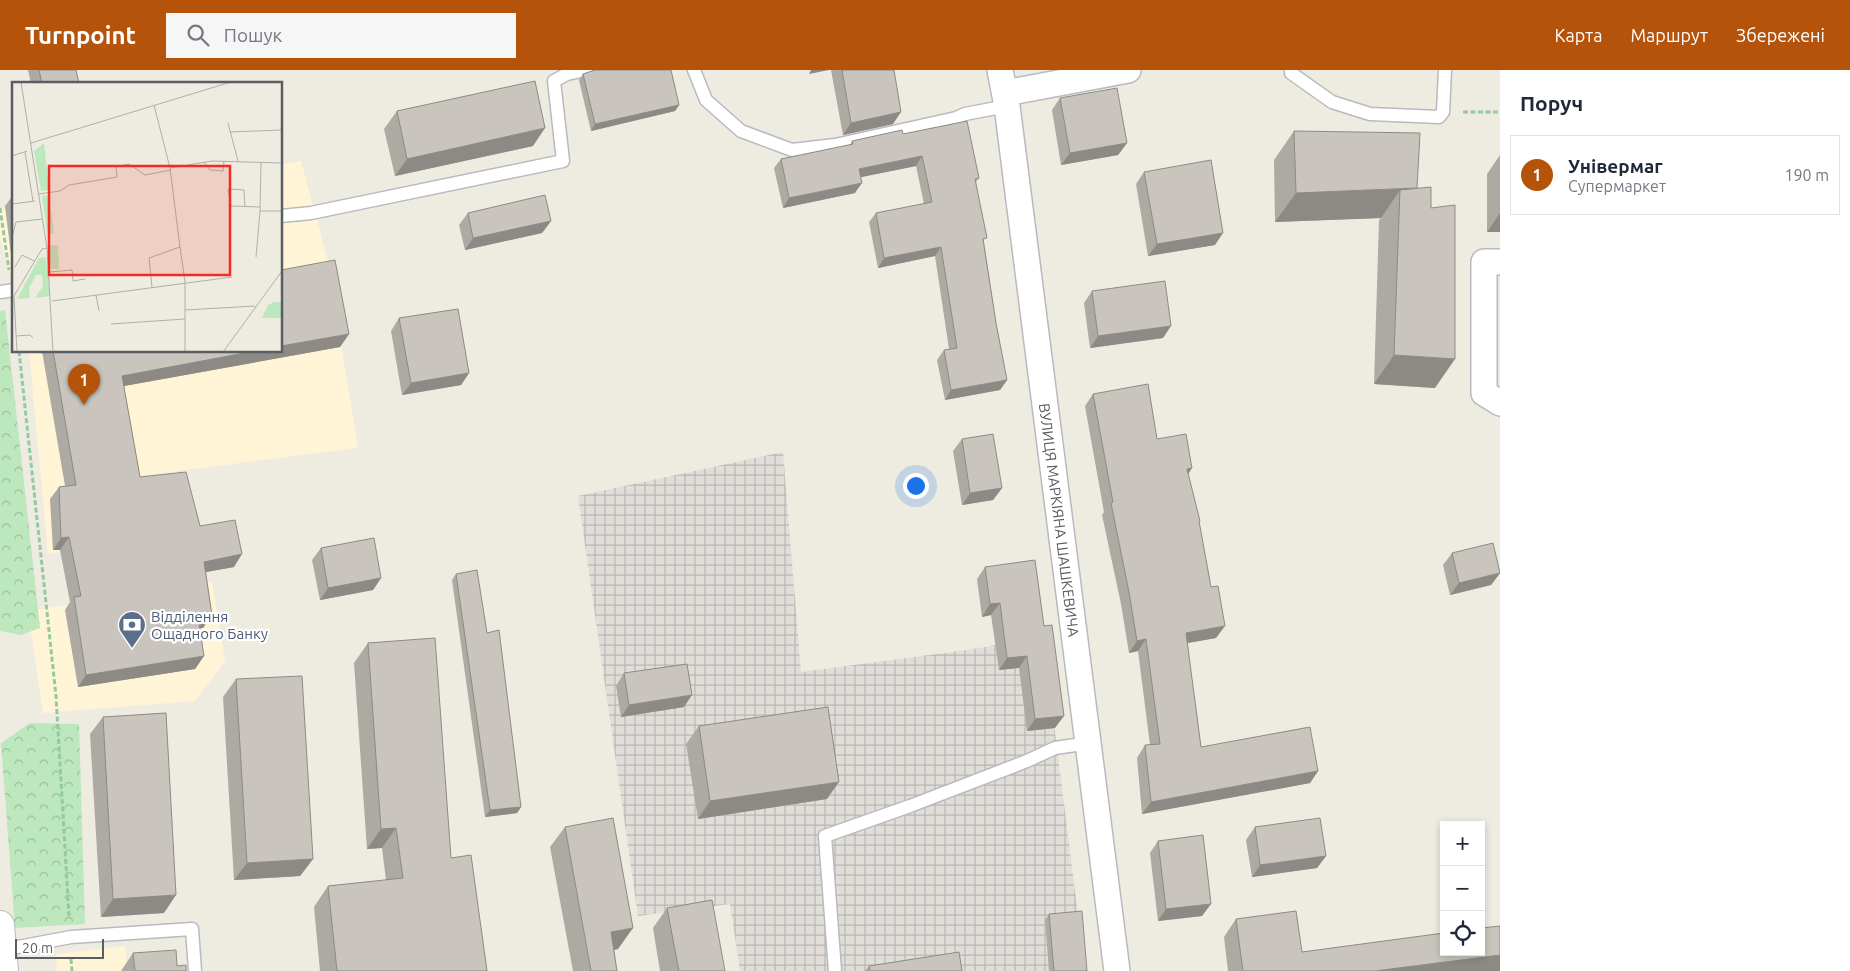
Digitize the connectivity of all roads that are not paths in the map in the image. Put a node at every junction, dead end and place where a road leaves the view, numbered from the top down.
1 (586, 70) edge
2 (694, 70) edge
3 (1128, 70) edge
4 (1291, 70) edge
5 (1445, 70) edge
6 (1004, 90) edge
7 (282, 216) edge
8 (1500, 262) edge
9 (1500, 403) edge
10 (1089, 743) junction
11 (2, 949) edge
12 (195, 971) edge
13 (835, 971) edge
14 (1117, 971) edge

1 - 7 lane
2 - 6 lane
3 - 6 street
4 - 5 lane
6 - 10 street, ВУЛИЦЯ МАРКІЯНА ШАШКЕВИЧА
8 - 9 street
10 - 13 lane
10 - 14 street, ВУЛИЦЯ МАРКІЯНА ШАШКЕВИЧА
11 - 12 lane

